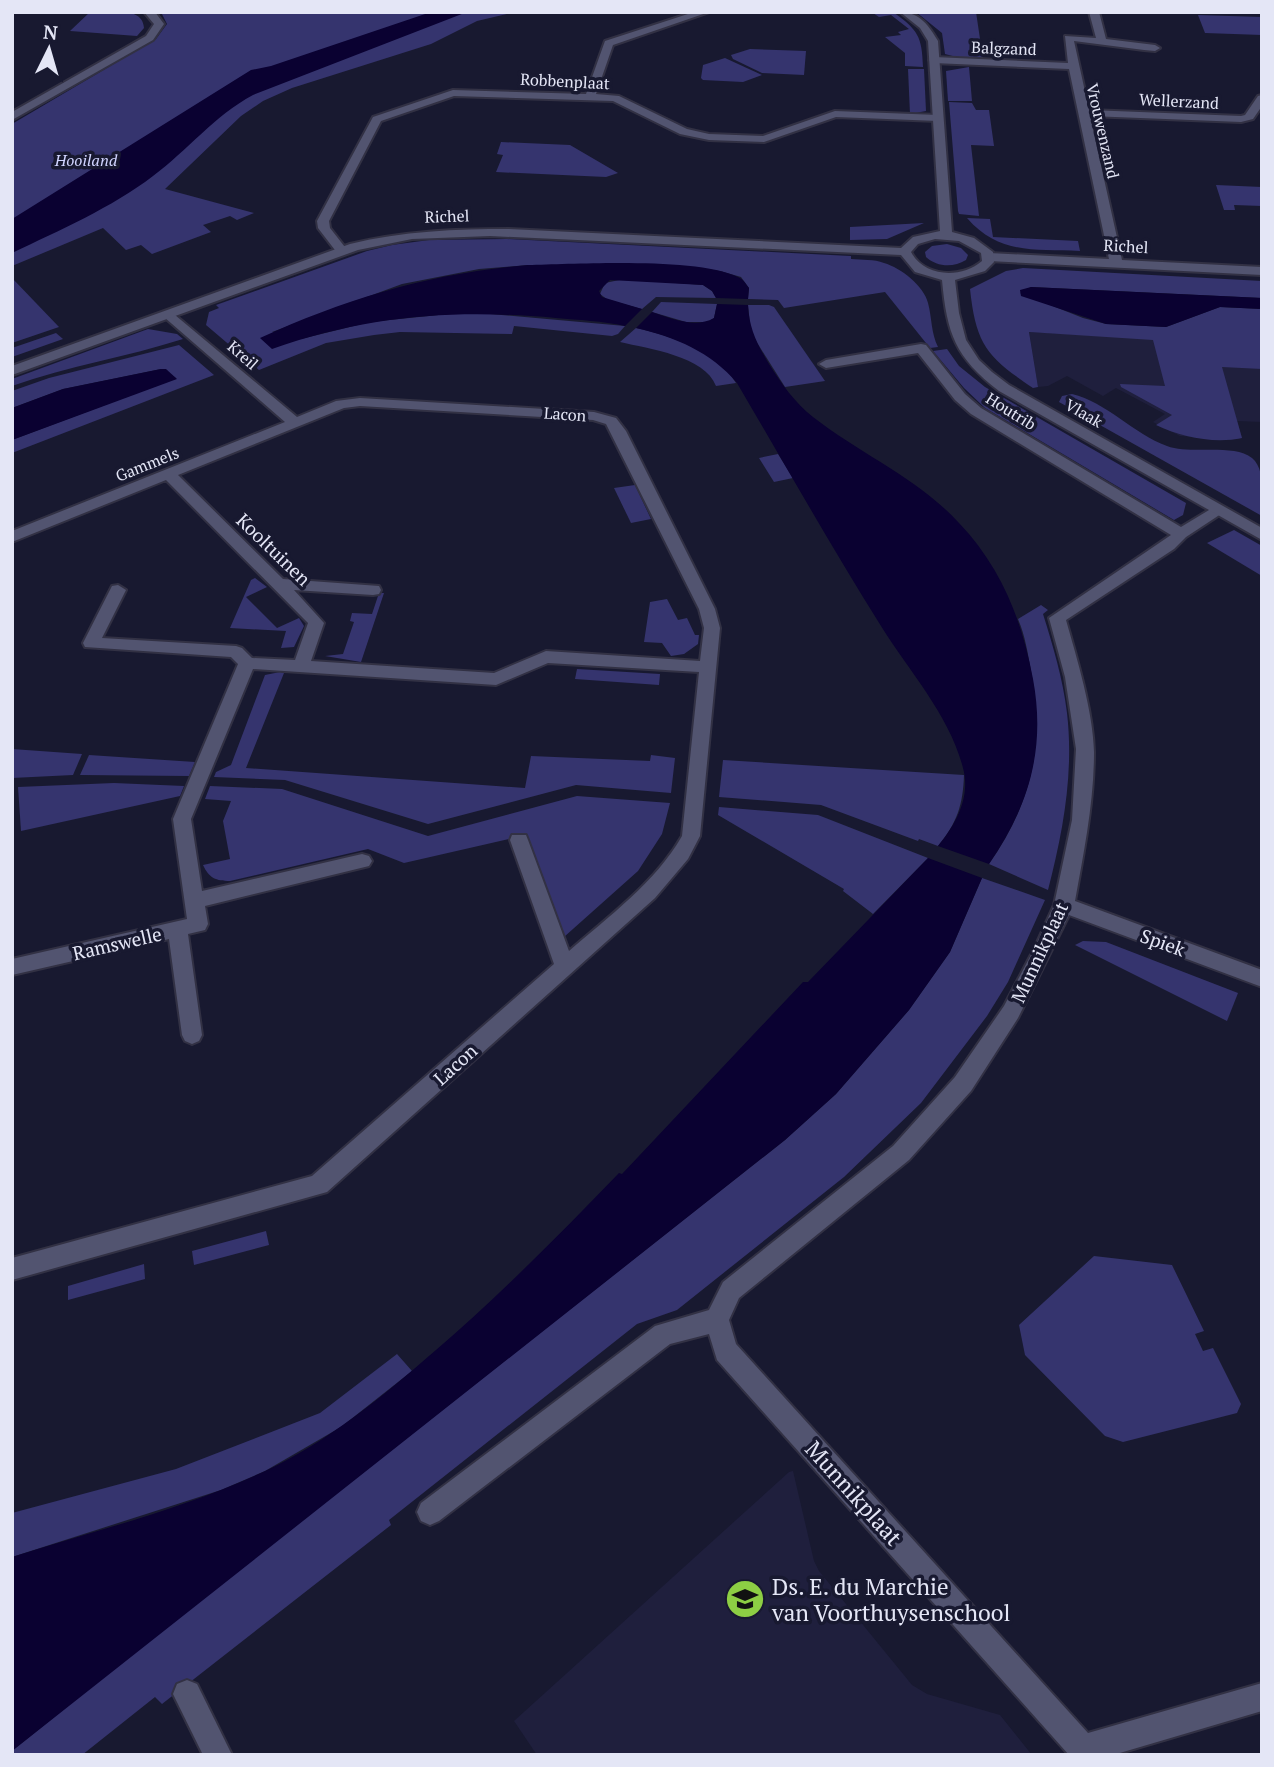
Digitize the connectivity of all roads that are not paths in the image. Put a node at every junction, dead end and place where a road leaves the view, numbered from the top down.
1 (149, 12) edge
2 (704, 12) edge
3 (905, 12) edge
4 (1094, 12) edge
5 (1101, 39) junction
6 (1155, 48) dead end
7 (934, 60) junction
8 (1072, 66) junction
9 (590, 97) junction
10 (1262, 98) edge
11 (1084, 113) junction
12 (12, 117) edge
13 (938, 118) junction
14 (946, 235) junction
15 (342, 251) junction
16 (905, 252) junction
17 (989, 257) junction
18 (1116, 263) junction
19 (1262, 271) edge
20 (948, 276) junction
21 (169, 314) junction
22 (826, 364) dead end
23 (12, 371) edge
24 (294, 422) junction
25 (168, 474) junction
26 (1219, 510) junction
27 (1181, 534) junction
28 (1262, 535) edge
29 (12, 537) edge
30 (279, 584) junction
31 (118, 590) dead end
32 (373, 590) dead end
33 (247, 663) junction
34 (301, 666) junction
35 (708, 667) junction
36 (519, 840) dead end
37 (362, 861) dead end
38 (194, 901) junction
39 (1064, 905) junction
40 (177, 928) junction
41 (12, 967) edge
42 (565, 967) junction
43 (1262, 979) edge
44 (192, 1035) dead end
45 (12, 1269) edge
46 (717, 1320) junction
47 (430, 1512) dead end
48 (187, 1694) dead end
49 (1262, 1697) edge
50 (1084, 1752) edge
51 (218, 1755) edge

1 - 12 street
2 - 9 street
3 - 7 street
4 - 5 street
5 - 6 street, Vrouwenzand
5 - 8 street, Vrouwenzand
7 - 8 street, Balgzand
7 - 13 street
8 - 11 street, Vrouwenzand
9 - 13 street, Robbenplaat
9 - 15 street, Robbenplaat
10 - 11 street, Wellerzand
11 - 18 street, Vrouwenzand
13 - 14 street
14 - 16 street
14 - 17 street
15 - 16 street, Richel
15 - 21 street, Richel
16 - 20 street
17 - 18 street, Richel
17 - 20 street
18 - 19 street, Richel
20 - 26 street, Vlaak
21 - 23 street, Richel
21 - 24 street, Kreil
22 - 27 street, Houtrib
24 - 25 street, Gammels
24 - 35 street, Lacon
25 - 29 street, Gammels
25 - 30 street, Kooltuinen
26 - 27 street, Munnikplaat
26 - 28 street, Vlaak
27 - 39 street, Munnikplaat
30 - 32 street
30 - 34 street, Kooltuinen
31 - 33 street
33 - 34 street
33 - 38 street, Ramswelle
34 - 35 street
35 - 42 street, Lacon
36 - 42 street
37 - 38 street
38 - 40 street, Ramswelle
39 - 43 street, Spiek
39 - 46 street, Munnikplaat
40 - 41 street, Ramswelle
40 - 44 street
42 - 45 street, Lacon
46 - 47 street
46 - 50 street, Munnikplaat
48 - 51 street
49 - 50 street

